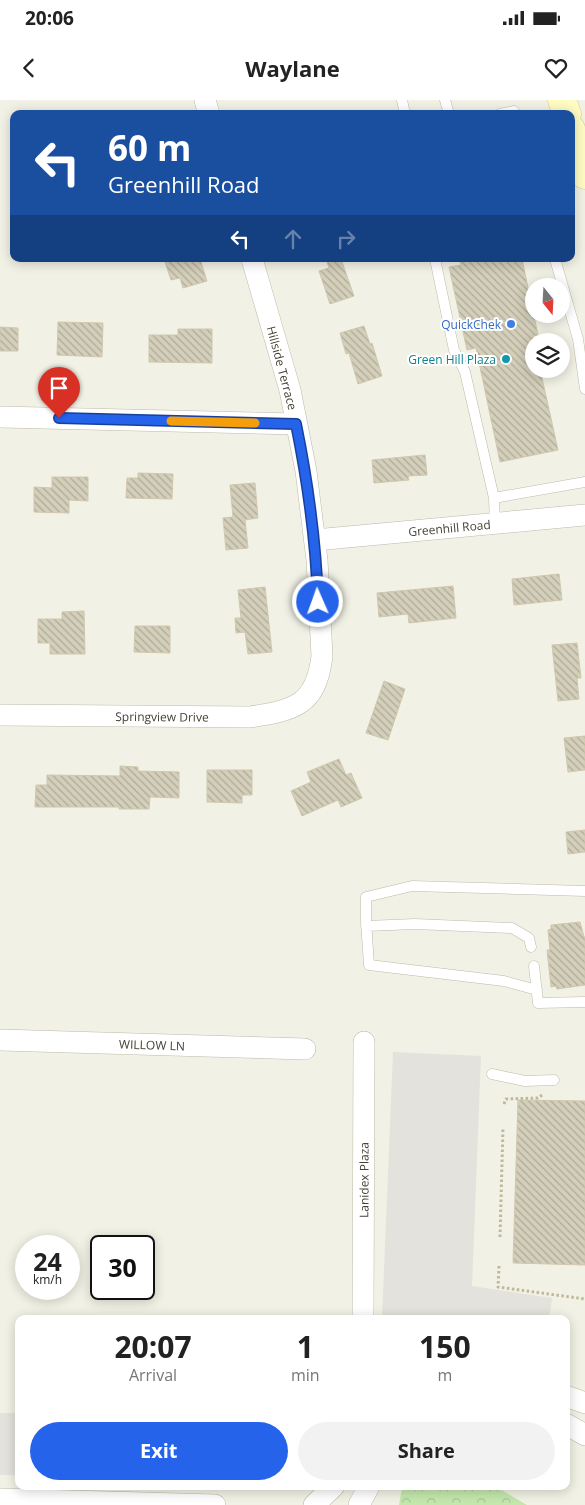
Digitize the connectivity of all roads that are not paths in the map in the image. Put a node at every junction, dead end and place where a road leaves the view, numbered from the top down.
1 (575, 142) edge
2 (585, 175) edge
3 (253, 262) edge
4 (436, 262) edge
5 (557, 262) edge
6 (585, 389) edge
7 (0, 417) edge
8 (296, 424) junction
9 (585, 482) edge
10 (494, 498) junction
11 (585, 515) edge
12 (495, 523) junction
13 (315, 540) junction
14 (315, 686) joint
15 (0, 715) edge
16 (585, 892) edge
17 (366, 926) junction
18 (531, 947) dead end
19 (534, 966) dead end
20 (537, 990) junction
21 (585, 1002) edge
22 (0, 1040) edge
23 (364, 1042) dead end
24 (305, 1049) dead end
25 (492, 1074) dead end
26 (554, 1080) dead end
27 (363, 1315) edge
28 (570, 1397) edge
29 (585, 1403) edge
30 (570, 1426) edge
31 (585, 1435) edge
32 (330, 1490) edge
33 (367, 1490) edge
34 (0, 1499) edge
35 (216, 1505) edge
36 (314, 1505) edge
37 (359, 1505) edge

1 - 2 main road
3 - 8 street, Hillside Terrace
4 - 10 lane
5 - 6 lane
7 - 8 street
8 - 13 street, Hillside Terrace
9 - 10 lane
10 - 12 lane
11 - 12 street, Greenhill Road
12 - 13 street, Greenhill Road
13 - 14 street, Hillside Terrace
14 - 15 street, Springview Drive
16 - 17 lane
17 - 18 lane
17 - 20 lane
19 - 20 lane
20 - 21 lane
22 - 24 street, WILLOW LN
23 - 27 street, Lanidex Plaza
25 - 26 lane
28 - 29 street
30 - 31 street
32 - 36 street
33 - 37 street
34 - 35 street

